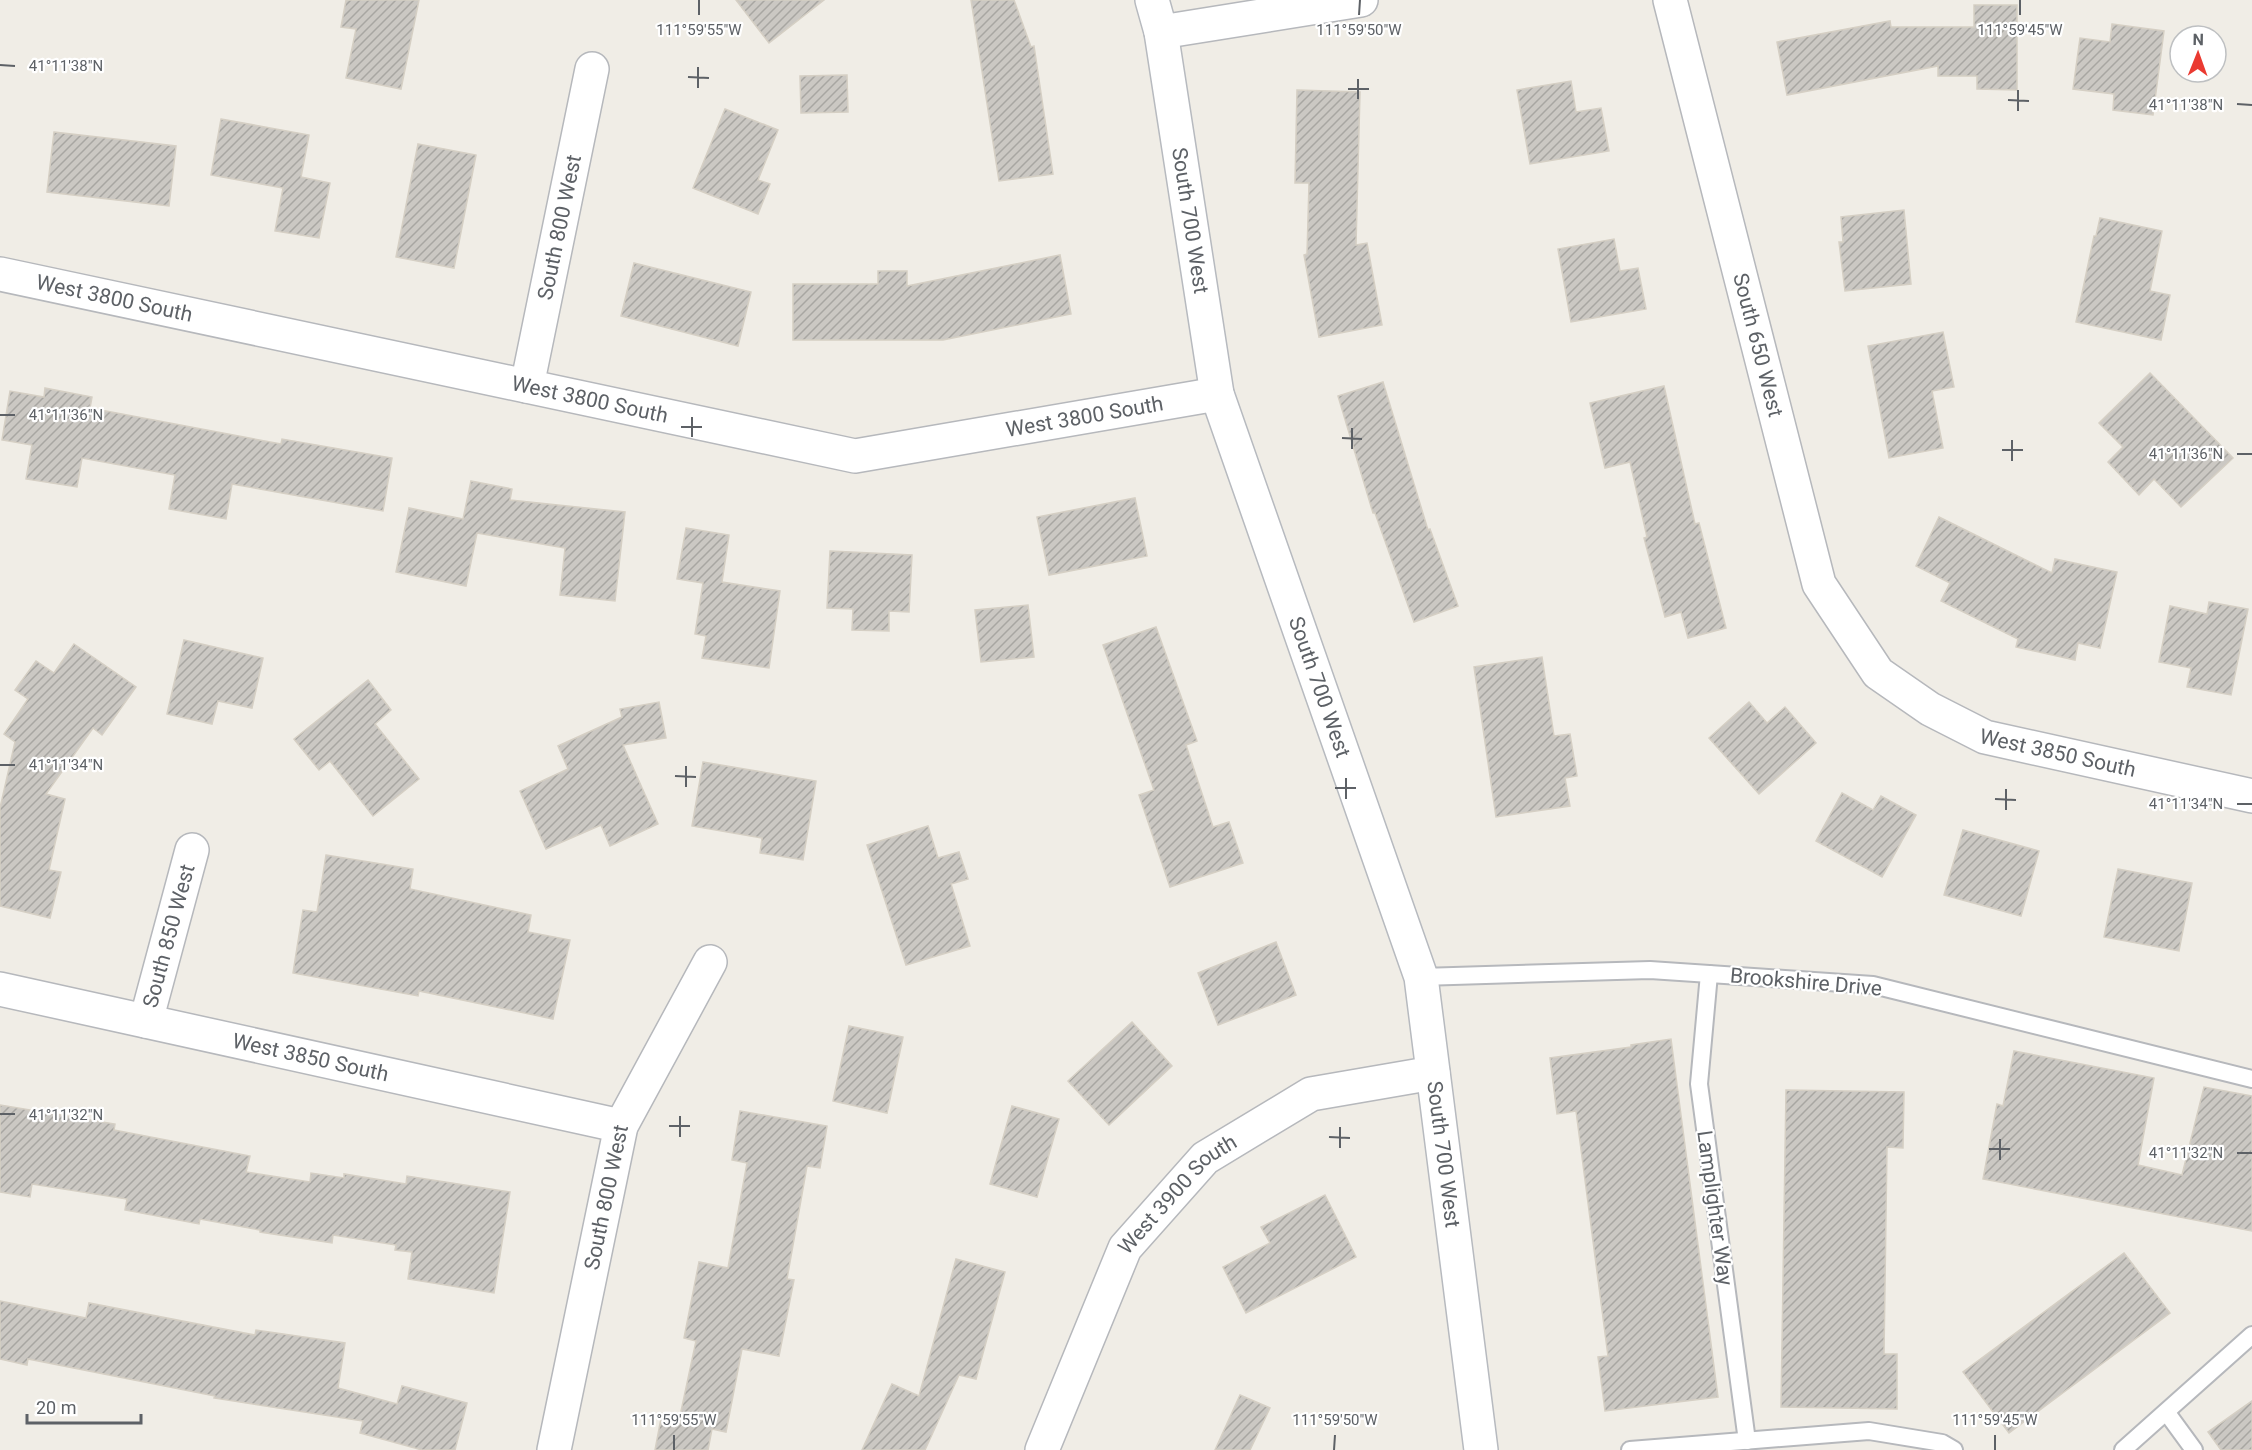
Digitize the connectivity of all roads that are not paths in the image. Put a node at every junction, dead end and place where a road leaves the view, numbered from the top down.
1 (1152, 0) edge
2 (1361, 0) edge
3 (1670, 0) edge
4 (1161, 32) junction
5 (592, 69) dead end
6 (0, 274) edge
7 (527, 386) junction
8 (1217, 394) junction
9 (1878, 673) joint
10 (2252, 796) edge
11 (192, 850) dead end
12 (710, 962) dead end
13 (1709, 974) junction
14 (1421, 977) junction
15 (0, 989) edge
16 (146, 1021) junction
17 (1433, 1073) junction
18 (2252, 1079) edge
19 (621, 1126) junction
20 (2252, 1335) edge
21 (2166, 1413) junction
22 (1747, 1441) junction
23 (554, 1450) edge
24 (1042, 1450) edge
25 (1481, 1450) edge
26 (1630, 1450) edge
27 (1954, 1450) edge
28 (2123, 1450) edge
29 (2194, 1450) edge

1 - 4 street, South 700 West
2 - 4 street
3 - 9 street, South 650 West
4 - 8 street, South 700 West
5 - 7 street, South 800 West
6 - 7 street, West 3800 South
7 - 8 street, West 3800 South
8 - 14 street, South 700 West
9 - 10 street, West 3850 South
11 - 16 street, South 850 West
12 - 19 street, South 800 West
13 - 14 lane, Brookshire Drive
13 - 18 lane, Brookshire Drive
13 - 22 lane, Lamplighter Way
14 - 17 street, South 700 West
15 - 16 street, West 3850 South
16 - 19 street, West 3850 South
17 - 24 street, West 3900 South
17 - 25 street, South 700 West
19 - 23 street, South 800 West
20 - 21 lane
21 - 28 lane
21 - 29 lane
22 - 26 lane
22 - 27 lane

